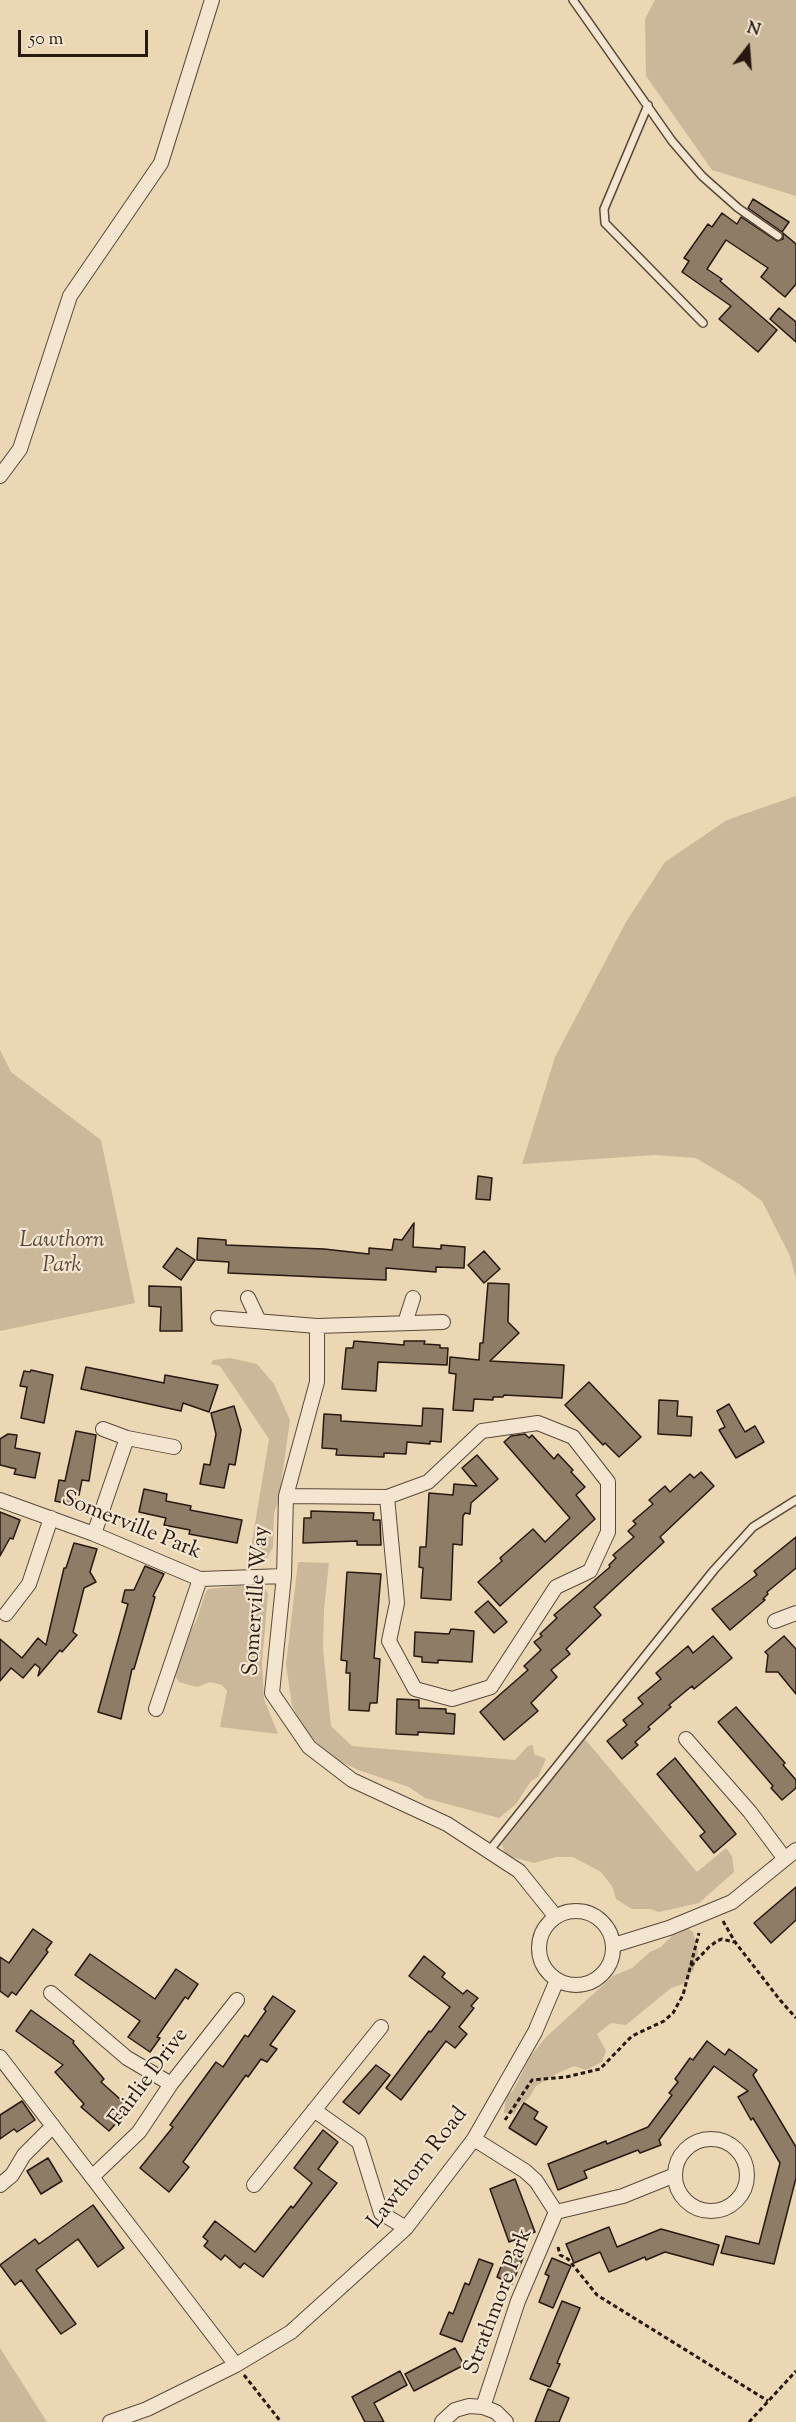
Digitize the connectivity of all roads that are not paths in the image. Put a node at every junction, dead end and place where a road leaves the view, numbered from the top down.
1 (212, 0) edge
2 (573, 0) edge
3 (648, 105) junction
4 (778, 236) dead end
5 (703, 323) dead end
6 (0, 476) edge
7 (248, 1298) dead end
8 (413, 1298) dead end
9 (218, 1318) dead end
10 (259, 1322) junction
11 (443, 1322) dead end
12 (405, 1323) junction
13 (317, 1326) junction
14 (103, 1429) dead end
15 (127, 1438) junction
16 (174, 1447) dead end
17 (286, 1496) junction
18 (387, 1497) junction
19 (0, 1500) edge
20 (796, 1500) edge
21 (51, 1518) junction
22 (94, 1534) junction
23 (284, 1576) junction
24 (200, 1579) junction
25 (796, 1613) edge
26 (6, 1614) dead end
27 (775, 1621) dead end
28 (156, 1709) dead end
29 (686, 1739) dead end
30 (489, 1851) junction
31 (791, 1854) edge
32 (556, 1917) junction
33 (614, 1945) junction
34 (557, 1980) junction
35 (51, 1993) dead end
36 (237, 2000) dead end
37 (381, 2027) dead end
38 (0, 2057) edge
39 (171, 2084) junction
40 (314, 2110) junction
41 (53, 2126) junction
42 (474, 2139) junction
43 (675, 2175) junction
44 (92, 2178) junction
45 (0, 2185) edge
46 (254, 2185) dead end
47 (556, 2212) junction
48 (406, 2228) junction
49 (236, 2365) junction
50 (483, 2407) junction
51 (110, 2422) edge
52 (442, 2422) edge
53 (506, 2422) edge

1 - 6 street
2 - 3 lane
3 - 4 lane
3 - 5 lane
7 - 10 street
8 - 12 street
9 - 10 street
10 - 13 street
11 - 12 street
12 - 13 street
13 - 17 street, Somerville Way
14 - 15 street
15 - 16 street
15 - 22 street
17 - 18 street
17 - 23 street, Somerville Way
18 - 18 street
19 - 21 street, Somerville Park
20 - 30 lane
21 - 22 street, Somerville Park
21 - 26 street
22 - 24 street, Somerville Park
23 - 24 street, Somerville Park
23 - 30 street, Somerville Way
24 - 28 street
25 - 27 street
29 - 31 street
30 - 32 street, Somerville Way
31 - 33 street
32 - 33 street
32 - 34 street
33 - 34 street
34 - 42 street, Lawthorn Road
35 - 39 street
36 - 39 street, Fairlie Drive
37 - 40 street
38 - 41 street
39 - 44 street, Fairlie Drive
40 - 46 street
40 - 48 street
41 - 44 street
41 - 45 street
42 - 47 street, Strathmore Park
42 - 48 street, Lawthorn Road
43 - 43 street
43 - 47 street, Strathmore Park
44 - 49 street
47 - 50 street, Strathmore Park
48 - 49 street, Lawthorn Road
49 - 51 street, Lawthorn Road
50 - 52 street, Strathmore Park
50 - 53 street, Strathmore Park

